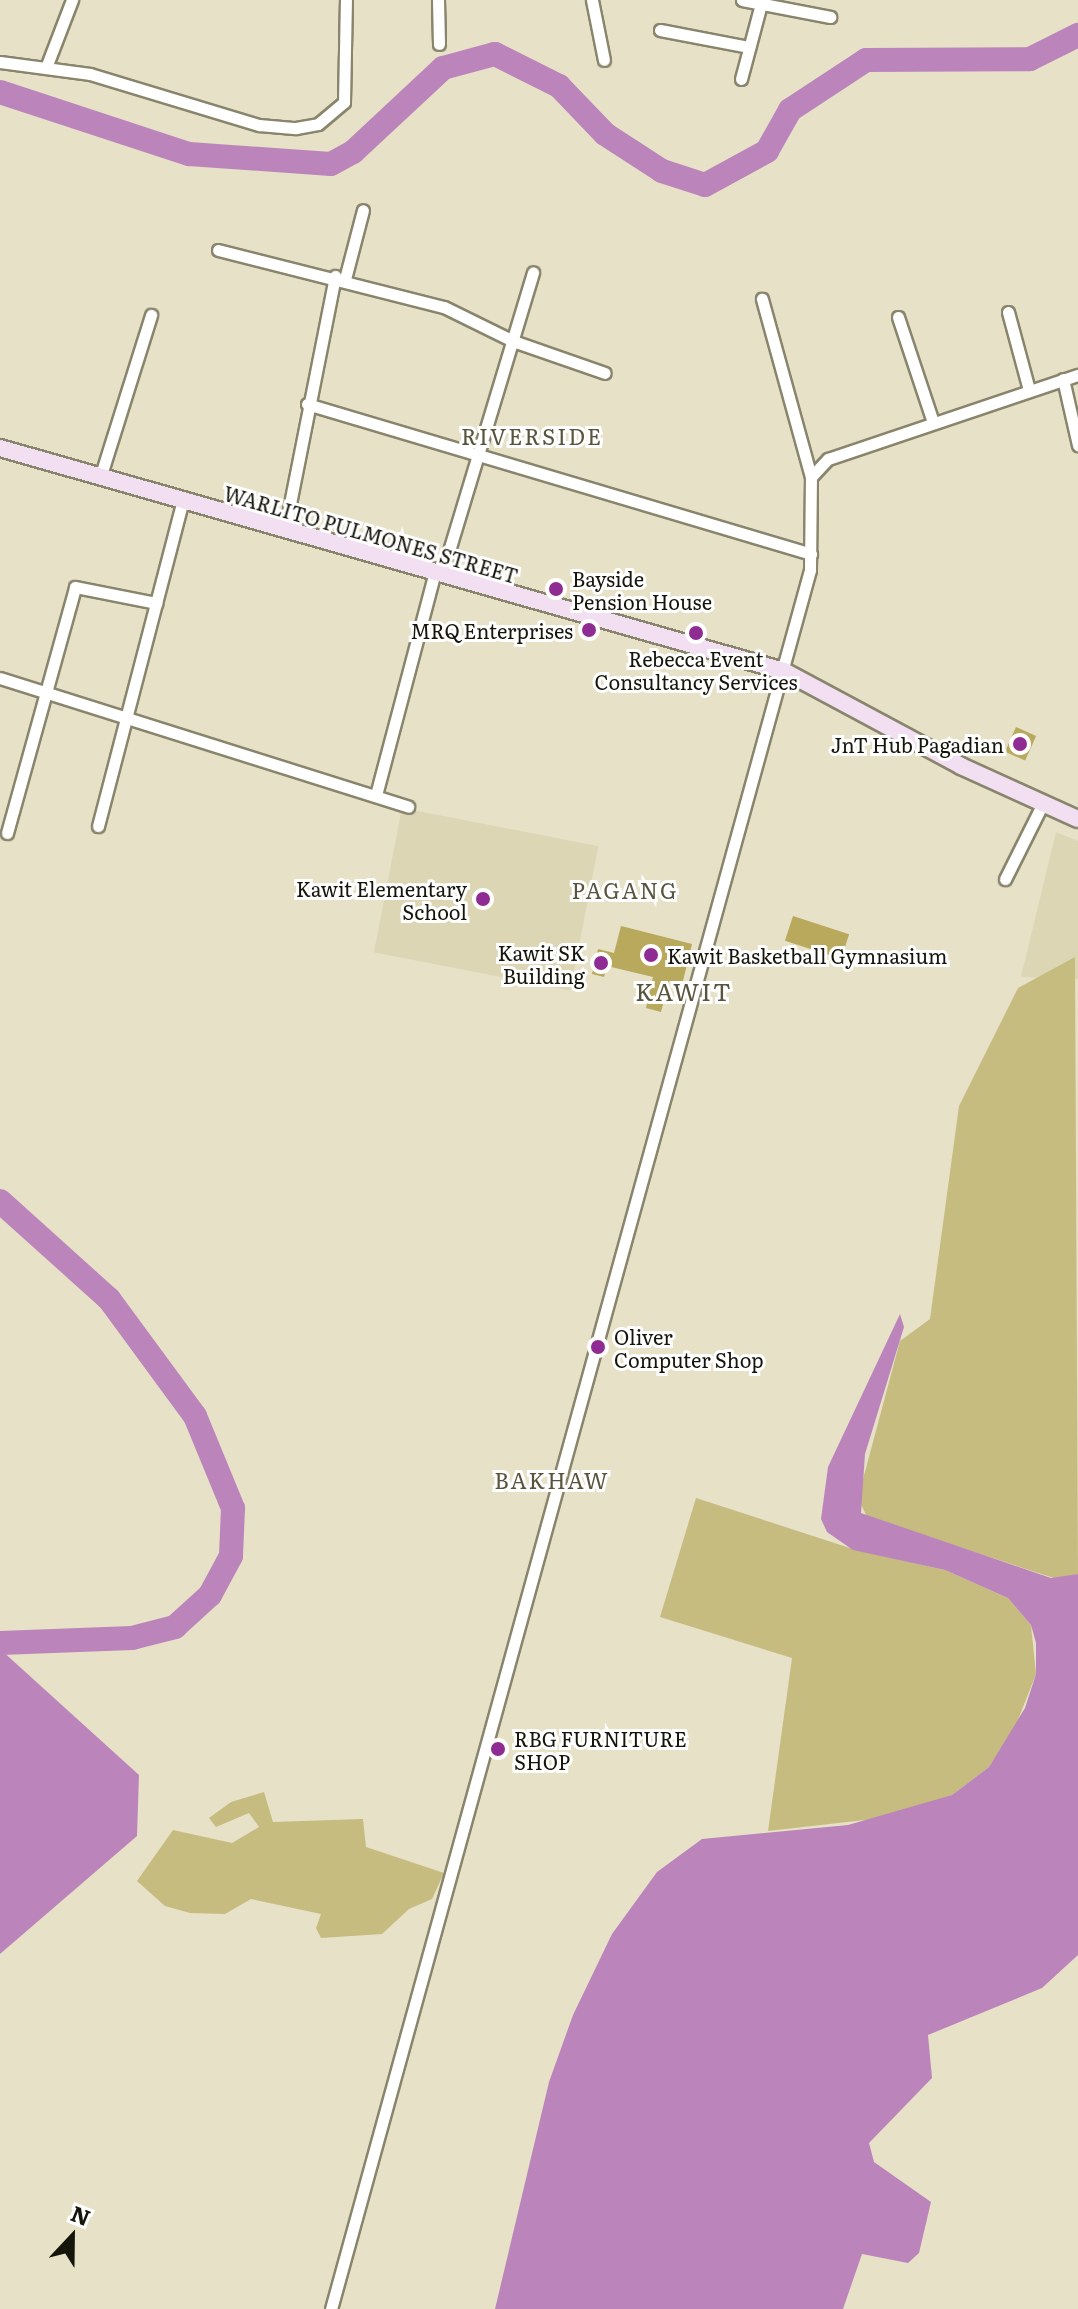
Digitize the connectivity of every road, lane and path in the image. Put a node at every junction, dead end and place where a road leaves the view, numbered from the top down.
1 (72, 0) edge
2 (346, 0) edge
3 (438, 0) edge
4 (592, 0) edge
5 (742, 0) edge
6 (761, 2) edge
7 (830, 17) dead end
8 (660, 30) dead end
9 (439, 44) dead end
10 (749, 47) junction
11 (604, 60) dead end
12 (0, 62) edge
13 (47, 65) junction
14 (741, 79) dead end
15 (363, 210) dead end
16 (218, 250) dead end
17 (533, 272) dead end
18 (340, 278) junction
19 (762, 299) dead end
20 (1008, 312) dead end
21 (151, 315) dead end
22 (898, 317) dead end
23 (513, 341) junction
24 (605, 373) dead end
25 (1078, 375) edge
26 (1063, 379) junction
27 (1029, 390) junction
28 (307, 404) junction
29 (932, 419) junction
30 (1078, 445) edge
31 (0, 448) edge
32 (476, 455) junction
33 (811, 477) junction
34 (100, 478) junction
35 (182, 503) junction
36 (285, 529) junction
37 (811, 554) junction
38 (438, 573) junction
39 (156, 603) junction
40 (784, 671) junction
41 (0, 678) edge
42 (46, 692) junction
43 (127, 716) junction
44 (376, 795) junction
45 (1043, 803) junction
46 (408, 807) dead end
47 (1078, 819) edge
48 (98, 826) dead end
49 (7, 833) dead end
50 (1005, 879) dead end
51 (331, 2309) edge

1 - 13 street
2 - 13 street
3 - 9 street
4 - 11 street
5 - 6 street
6 - 7 street
6 - 10 street
8 - 10 street
10 - 14 street
12 - 13 street
15 - 18 street
16 - 18 street
17 - 23 street
18 - 23 street
18 - 28 street
19 - 33 street
20 - 27 street
21 - 34 street
22 - 29 street
23 - 24 street
23 - 32 street
25 - 26 street
26 - 27 street
26 - 30 street
27 - 29 street
28 - 32 street
28 - 36 street
29 - 33 street
31 - 34 street, WARLITO PULMONES STREET
32 - 37 street
32 - 38 street
33 - 37 street
34 - 35 street, WARLITO PULMONES STREET
35 - 36 street, WARLITO PULMONES STREET
35 - 39 street
36 - 38 street, WARLITO PULMONES STREET
37 - 40 street
38 - 40 street, WARLITO PULMONES STREET
38 - 44 street
39 - 42 street
39 - 43 street
40 - 45 street, WARLITO PULMONES STREET
40 - 51 street
41 - 42 street
42 - 43 street
42 - 49 street
43 - 44 street
43 - 48 street
44 - 46 street
45 - 47 street, WARLITO PULMONES STREET
45 - 50 street

